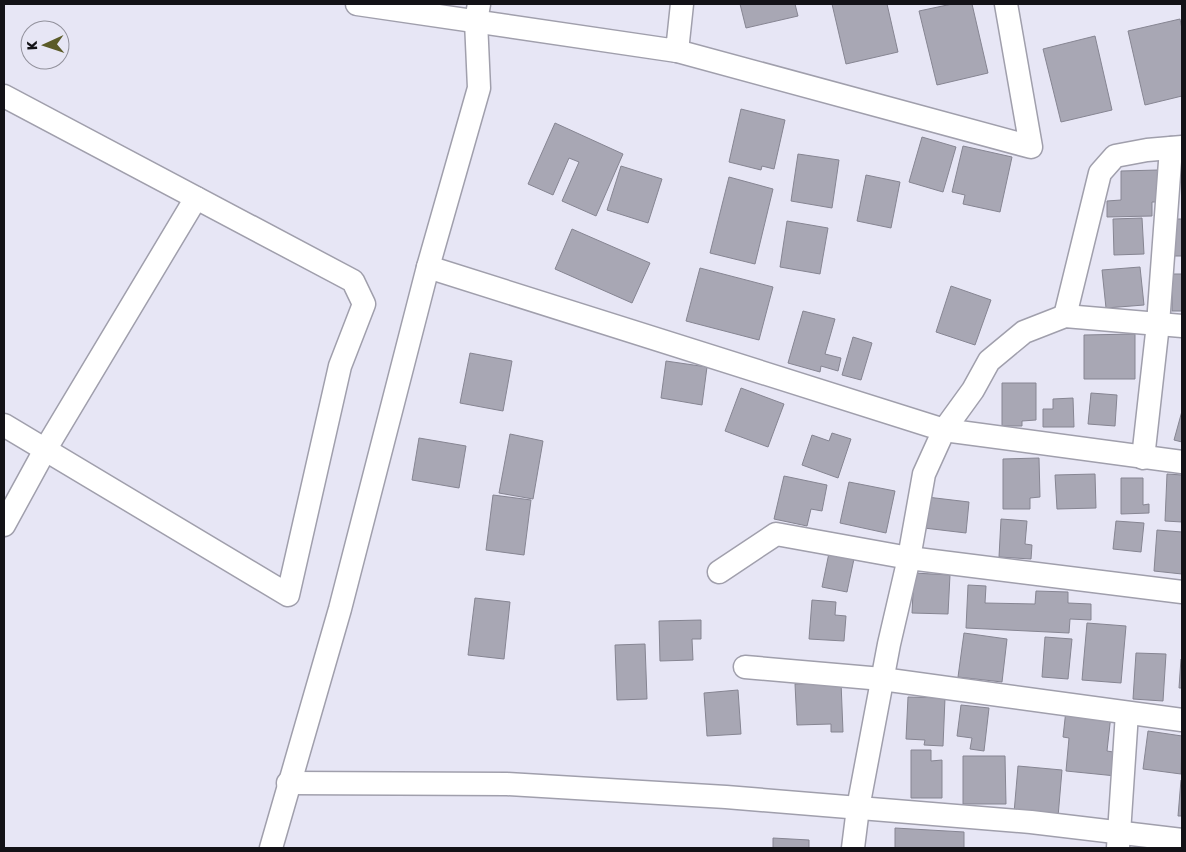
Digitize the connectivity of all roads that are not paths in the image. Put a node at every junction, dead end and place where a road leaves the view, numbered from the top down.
1 (357, 4) edge
2 (682, 4) edge
3 (1006, 4) edge
4 (477, 12) edge
5 (677, 51) junction
6 (4, 96) edge
7 (1177, 147) edge
8 (196, 198) junction
9 (428, 267) junction
10 (1065, 316) junction
11 (1158, 324) junction
12 (1182, 326) edge
13 (4, 425) edge
14 (944, 430) junction
15 (45, 450) junction
16 (1143, 458) junction
17 (1182, 462) edge
18 (4, 525) edge
19 (909, 558) junction
20 (719, 572) dead end
21 (1182, 592) edge
22 (745, 667) dead end
23 (882, 679) junction
24 (1127, 713) junction
25 (1182, 720) edge
26 (288, 783) junction
27 (858, 808) junction
28 (1182, 840) edge
29 (1118, 841) edge
30 (271, 848) edge
31 (853, 848) edge

1 - 4 street
2 - 5 street
3 - 5 street
4 - 5 street
4 - 9 street
6 - 8 street
7 - 10 street
7 - 11 street
8 - 15 street
8 - 15 street
9 - 14 street
9 - 26 street
10 - 11 street
10 - 14 street
11 - 12 street
11 - 16 street
13 - 15 street
14 - 16 street
14 - 19 street
15 - 18 street
16 - 17 street
19 - 20 street
19 - 21 street
19 - 23 street
22 - 23 street
23 - 24 street
23 - 27 street
24 - 25 street
24 - 29 street
26 - 27 street
26 - 30 street
27 - 29 street
27 - 31 street
28 - 29 street

